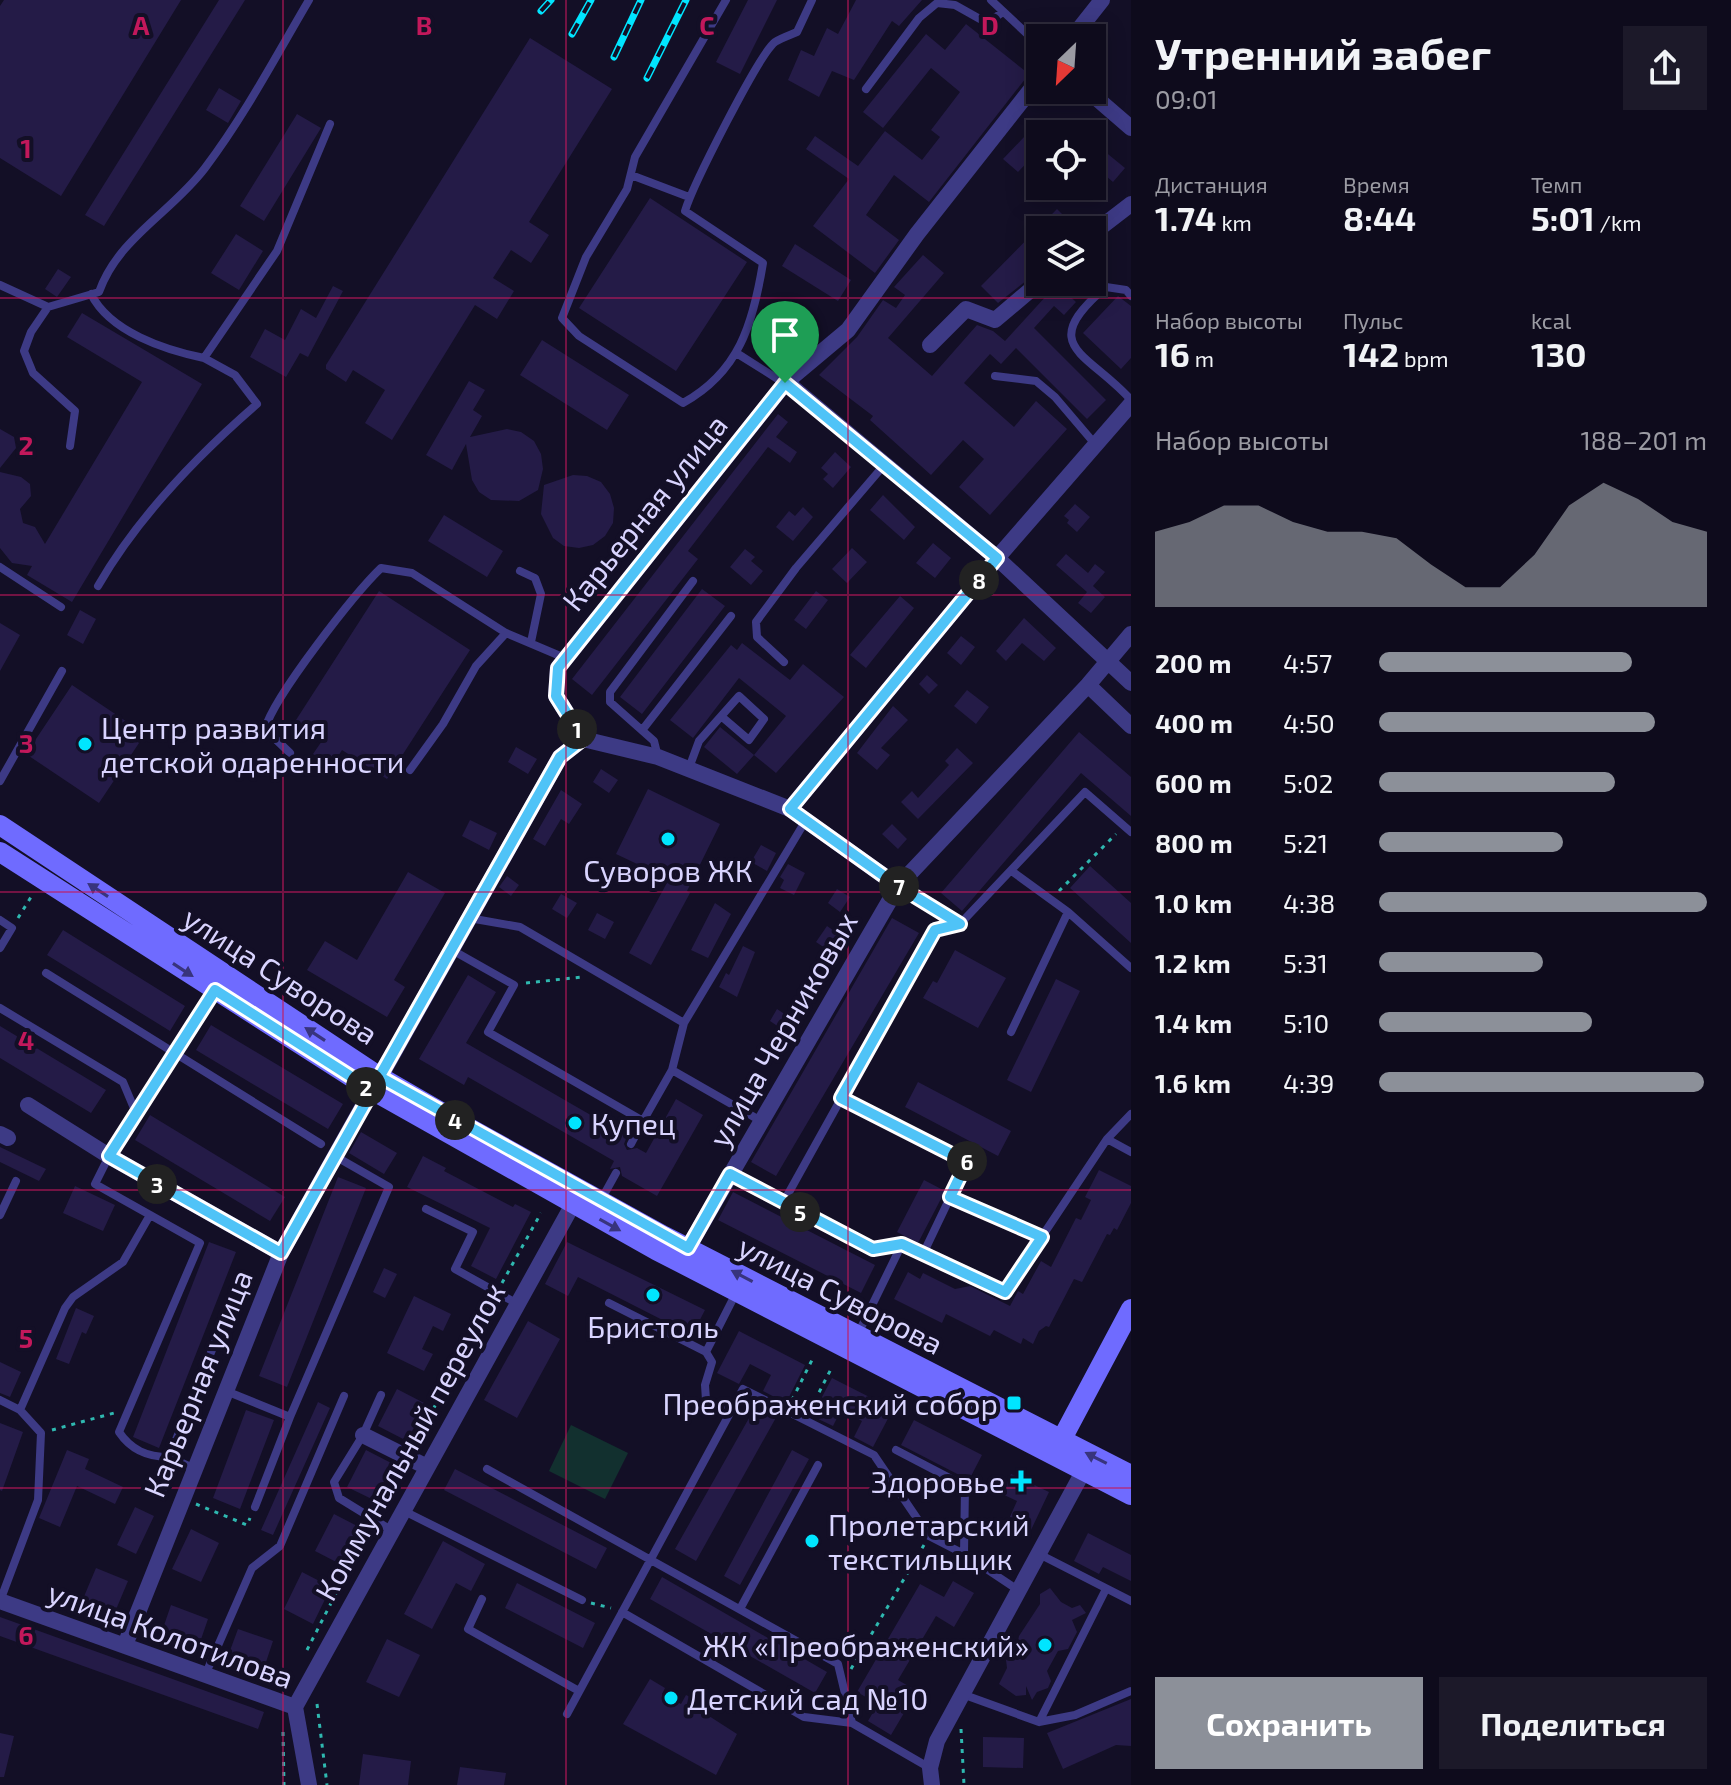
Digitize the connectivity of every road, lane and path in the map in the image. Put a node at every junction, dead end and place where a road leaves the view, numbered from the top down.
1 (309, 0) edge
2 (726, 0) edge
3 (812, 0) edge
4 (991, 0) edge
5 (1102, 0) edge
6 (1003, 12) junction
7 (1083, 24) edge
8 (1026, 33) edge
9 (866, 89) dead end
10 (1026, 96) edge
11 (1103, 104) edge
12 (330, 124) dead end
13 (1131, 128) edge
14 (631, 175) junction
15 (689, 197) junction
16 (1131, 204) edge
17 (1106, 223) edge
18 (0, 285) edge
19 (91, 294) junction
20 (1026, 294) edge
21 (1131, 296) edge
22 (48, 307) junction
23 (930, 345) dead end
24 (738, 354) junction
25 (204, 358) junction
26 (995, 376) dead end
27 (786, 382) junction
28 (1131, 402) edge
29 (1096, 445) junction
30 (70, 446) dead end
31 (885, 464) junction
32 (997, 558) junction
33 (0, 567) edge
34 (520, 571) dead end
35 (693, 581) dead end
36 (98, 586) dead end
37 (61, 607) dead end
38 (731, 616) dead end
39 (506, 633) junction
40 (1131, 634) edge
41 (531, 642) junction
42 (566, 658) junction
43 (784, 662) dead end
44 (1108, 663) junction
45 (62, 671) dead end
46 (1131, 683) edge
47 (1088, 685) junction
48 (721, 716) junction
49 (1131, 726) edge
50 (643, 729) junction
51 (583, 739) junction
52 (290, 753) dead end
53 (658, 757) junction
54 (689, 769) junction
55 (410, 770) dead end
56 (0, 781) edge
57 (790, 809) junction
58 (806, 820) junction
59 (0, 825) edge
60 (1127, 829) edge
61 (0, 852) edge
62 (1013, 872) junction
63 (898, 886) junction
64 (31, 897) dead end
65 (1051, 899) junction
66 (1068, 912) junction
67 (469, 918) junction
68 (0, 920) edge
69 (960, 924) junction
70 (12, 928) junction
71 (0, 948) edge
72 (452, 950) junction
73 (1131, 968) edge
74 (46, 973) dead end
75 (602, 975) junction
76 (514, 985) junction
77 (215, 990) junction
78 (0, 1008) edge
79 (684, 1023) junction
80 (1011, 1032) dead end
81 (175, 1053) junction
82 (672, 1070) junction
83 (376, 1084) junction
84 (841, 1098) junction
85 (28, 1105) dead end
86 (136, 1113) junction
87 (1131, 1114) edge
88 (643, 1121) junction
89 (761, 1121) junction
90 (1107, 1139) junction
91 (631, 1144) dead end
92 (327, 1149) junction
93 (1131, 1152) edge
94 (109, 1156) junction
95 (967, 1162) joint
96 (616, 1173) dead end
97 (730, 1174) junction
98 (16, 1181) dead end
99 (950, 1197) junction
100 (600, 1201) junction
101 (783, 1203) junction
102 (573, 1204) junction
103 (426, 1209) dead end
104 (541, 1213) dead end
105 (0, 1215) edge
106 (150, 1215) junction
107 (1042, 1237) junction
108 (902, 1244) junction
109 (688, 1248) junction
110 (281, 1253) junction
111 (923, 1254) junction
112 (737, 1292) junction
113 (497, 1293) junction
114 (516, 1303) junction
115 (609, 1303) dead end
116 (1131, 1309) edge
117 (218, 1335) dead end
118 (857, 1336) junction
119 (706, 1352) junction
120 (813, 1358) dead end
121 (832, 1367) dead end
122 (226, 1391) junction
123 (381, 1395) dead end
124 (344, 1396) dead end
125 (0, 1400) edge
126 (129, 1409) junction
127 (20, 1410) junction
128 (786, 1411) junction
129 (730, 1412) junction
130 (290, 1417) junction
131 (805, 1420) junction
132 (41, 1433) junction
133 (363, 1435) junction
134 (1058, 1447) junction
135 (896, 1450) dead end
136 (169, 1457) junction
137 (407, 1457) junction
138 (818, 1465) dead end
139 (425, 1466) junction
140 (195, 1469) junction
141 (487, 1469) dead end
142 (1084, 1470) junction
143 (1131, 1475) edge
144 (1131, 1495) edge
145 (255, 1507) dead end
146 (403, 1510) junction
147 (374, 1519) junction
148 (391, 1530) junction
149 (929, 1536) junction
150 (964, 1554) junction
151 (1038, 1554) junction
152 (651, 1558) junction
153 (1106, 1589) junction
154 (1018, 1590) junction
155 (482, 1599) dead end
156 (582, 1600) joint
157 (0, 1601) edge
158 (1131, 1601) edge
159 (740, 1609) junction
160 (622, 1612) junction
161 (125, 1645) junction
162 (307, 1652) dead end
163 (206, 1673) junction
164 (843, 1683) junction
165 (579, 1691) junction
166 (1131, 1691) edge
167 (961, 1694) junction
168 (317, 1704) dead end
169 (295, 1707) junction
170 (567, 1714) dead end
171 (1039, 1722) junction
172 (852, 1723) junction
173 (283, 1730) dead end
174 (931, 1777) edge
175 (284, 1785) edge
176 (309, 1785) edge
177 (327, 1785) edge

1 - 19 lane
2 - 14 lane
3 - 15 lane
4 - 6 lane
5 - 7 street
6 - 8 lane
6 - 9 lane
10 - 27 street, Карьерная улица
11 - 13 street
12 - 25 lane
14 - 15 lane
14 - 24 lane
15 - 24 lane
16 - 17 street
18 - 22 lane
19 - 22 lane
19 - 25 lane
20 - 23 street
21 - 28 lane
22 - 30 lane
24 - 27 lane
25 - 36 lane
26 - 29 lane
27 - 31 street
27 - 42 street, Карьерная улица
28 - 29 street
29 - 32 street
31 - 32 street
31 - 43 lane
32 - 44 street
32 - 57 street
33 - 37 lane
34 - 41 lane
35 - 50 lane
38 - 50 lane
39 - 41 lane
39 - 52 lane
39 - 55 lane
40 - 44 street, улица Черниковых
41 - 42 lane
42 - 51 street, Карьерная улица
44 - 46 street
44 - 47 street, улица Черниковых
45 - 56 lane
47 - 49 street
47 - 63 street, улица Черниковых
48 - 48 lane
48 - 54 lane
50 - 53 lane
51 - 53 street
51 - 67 street, Карьерная улица
53 - 54 street
54 - 57 street
57 - 58 street
58 - 63 street
58 - 79 lane
83 -> 59 main road, улица Суворова
60 - 62 lane
60 - 65 path
61 -> 77 main road, улица Суворова
62 - 65 lane
62 - 69 lane
63 - 69 lane
63 - 89 street, улица Черниковых
64 - 70 path
65 - 66 lane
66 - 73 lane
66 - 80 lane
67 - 72 street, Карьерная улица
67 - 75 lane
68 - 70 lane
69 - 84 lane
70 - 71 lane
72 - 76 lane
72 - 83 street, Карьерная улица
74 - 81 lane
75 - 76 path
75 - 79 lane
76 - 88 lane
77 - 81 lane
77 - 83 main road, улица Суворова
78 - 86 lane
79 - 82 lane
81 - 86 lane
81 - 92 lane
82 - 88 lane
82 - 89 lane
83 - 92 street, Карьерная улица
83 - 100 main road, улица Суворова
83 - 102 main road, улица Суворова
84 - 95 path
84 - 101 lane
85 - 94 street
86 - 94 lane
87 - 90 lane
88 - 91 lane
89 - 97 street, улица Черниковых
90 - 93 lane
90 - 107 lane
92 - 110 street, Карьерная улица
92 - 130 lane
94 - 106 lane
94 - 110 street
95 - 99 lane
96 - 100 lane
97 - 101 lane
97 - 109 street, улица Черниковых
98 - 105 lane
99 - 107 lane
99 - 111 lane
100 - 109 main road, улица Суворова
101 - 108 lane
102 -> 112 main road, улица Суворова
102 - 114 street, Коммунальный переулок
103 - 113 lane
104 - 113 path
106 - 126 lane
106 - 127 lane
107 - 111 lane
108 - 111 lane
108 - 118 lane
118 -> 109 main road, улица Суворова
110 - 122 street, Карьерная улица
112 - 119 lane
112 - 134 main road, улица Суворова
113 - 114 lane
113 - 137 path
114 - 139 street, Коммунальный переулок
115 - 119 lane
116 - 134 main road
117 - 136 lane
118 - 134 main road, улица Суворова
119 - 129 lane
120 - 128 path
121 - 131 path
122 - 130 lane
122 - 140 street, Карьерная улица
123 - 133 lane
124 - 163 lane
125 - 127 lane
126 - 132 path
126 - 136 lane
127 - 132 lane
128 - 129 lane
128 - 131 lane
129 - 152 lane
130 - 145 lane
131 - 149 lane
132 - 157 lane
133 - 137 street
133 - 147 lane
134 - 142 main road, улица Суворова
143 -> 134 main road, улица Суворова
135 - 150 lane
136 - 140 lane
137 - 139 street
137 - 147 path
138 - 159 lane
139 - 146 street, Коммунальный переулок
140 - 161 street, Карьерная улица
141 - 152 lane
142 - 144 main road, улица Суворова
142 - 151 street
146 - 148 street, Коммунальный переулок
146 - 156 lane
147 - 148 lane
147 - 162 path
148 - 169 street, Коммунальный переулок
149 - 150 lane
149 - 164 path
150 - 154 lane
151 - 153 lane
151 - 154 street
152 - 159 lane
152 - 160 lane
153 - 158 lane
153 - 171 lane
154 - 167 street
155 - 165 lane
156 - 160 path
157 - 161 street, улица Колотилова
159 - 164 lane
160 - 165 lane
160 - 172 lane
161 - 163 street, улица Колотилова
163 - 169 street, улица Колотилова
164 - 172 lane
165 - 170 lane
166 - 171 lane
167 - 171 lane
167 - 174 street
168 - 177 path
169 - 176 street, улица Колотилова
172 - 174 lane
173 - 175 path

